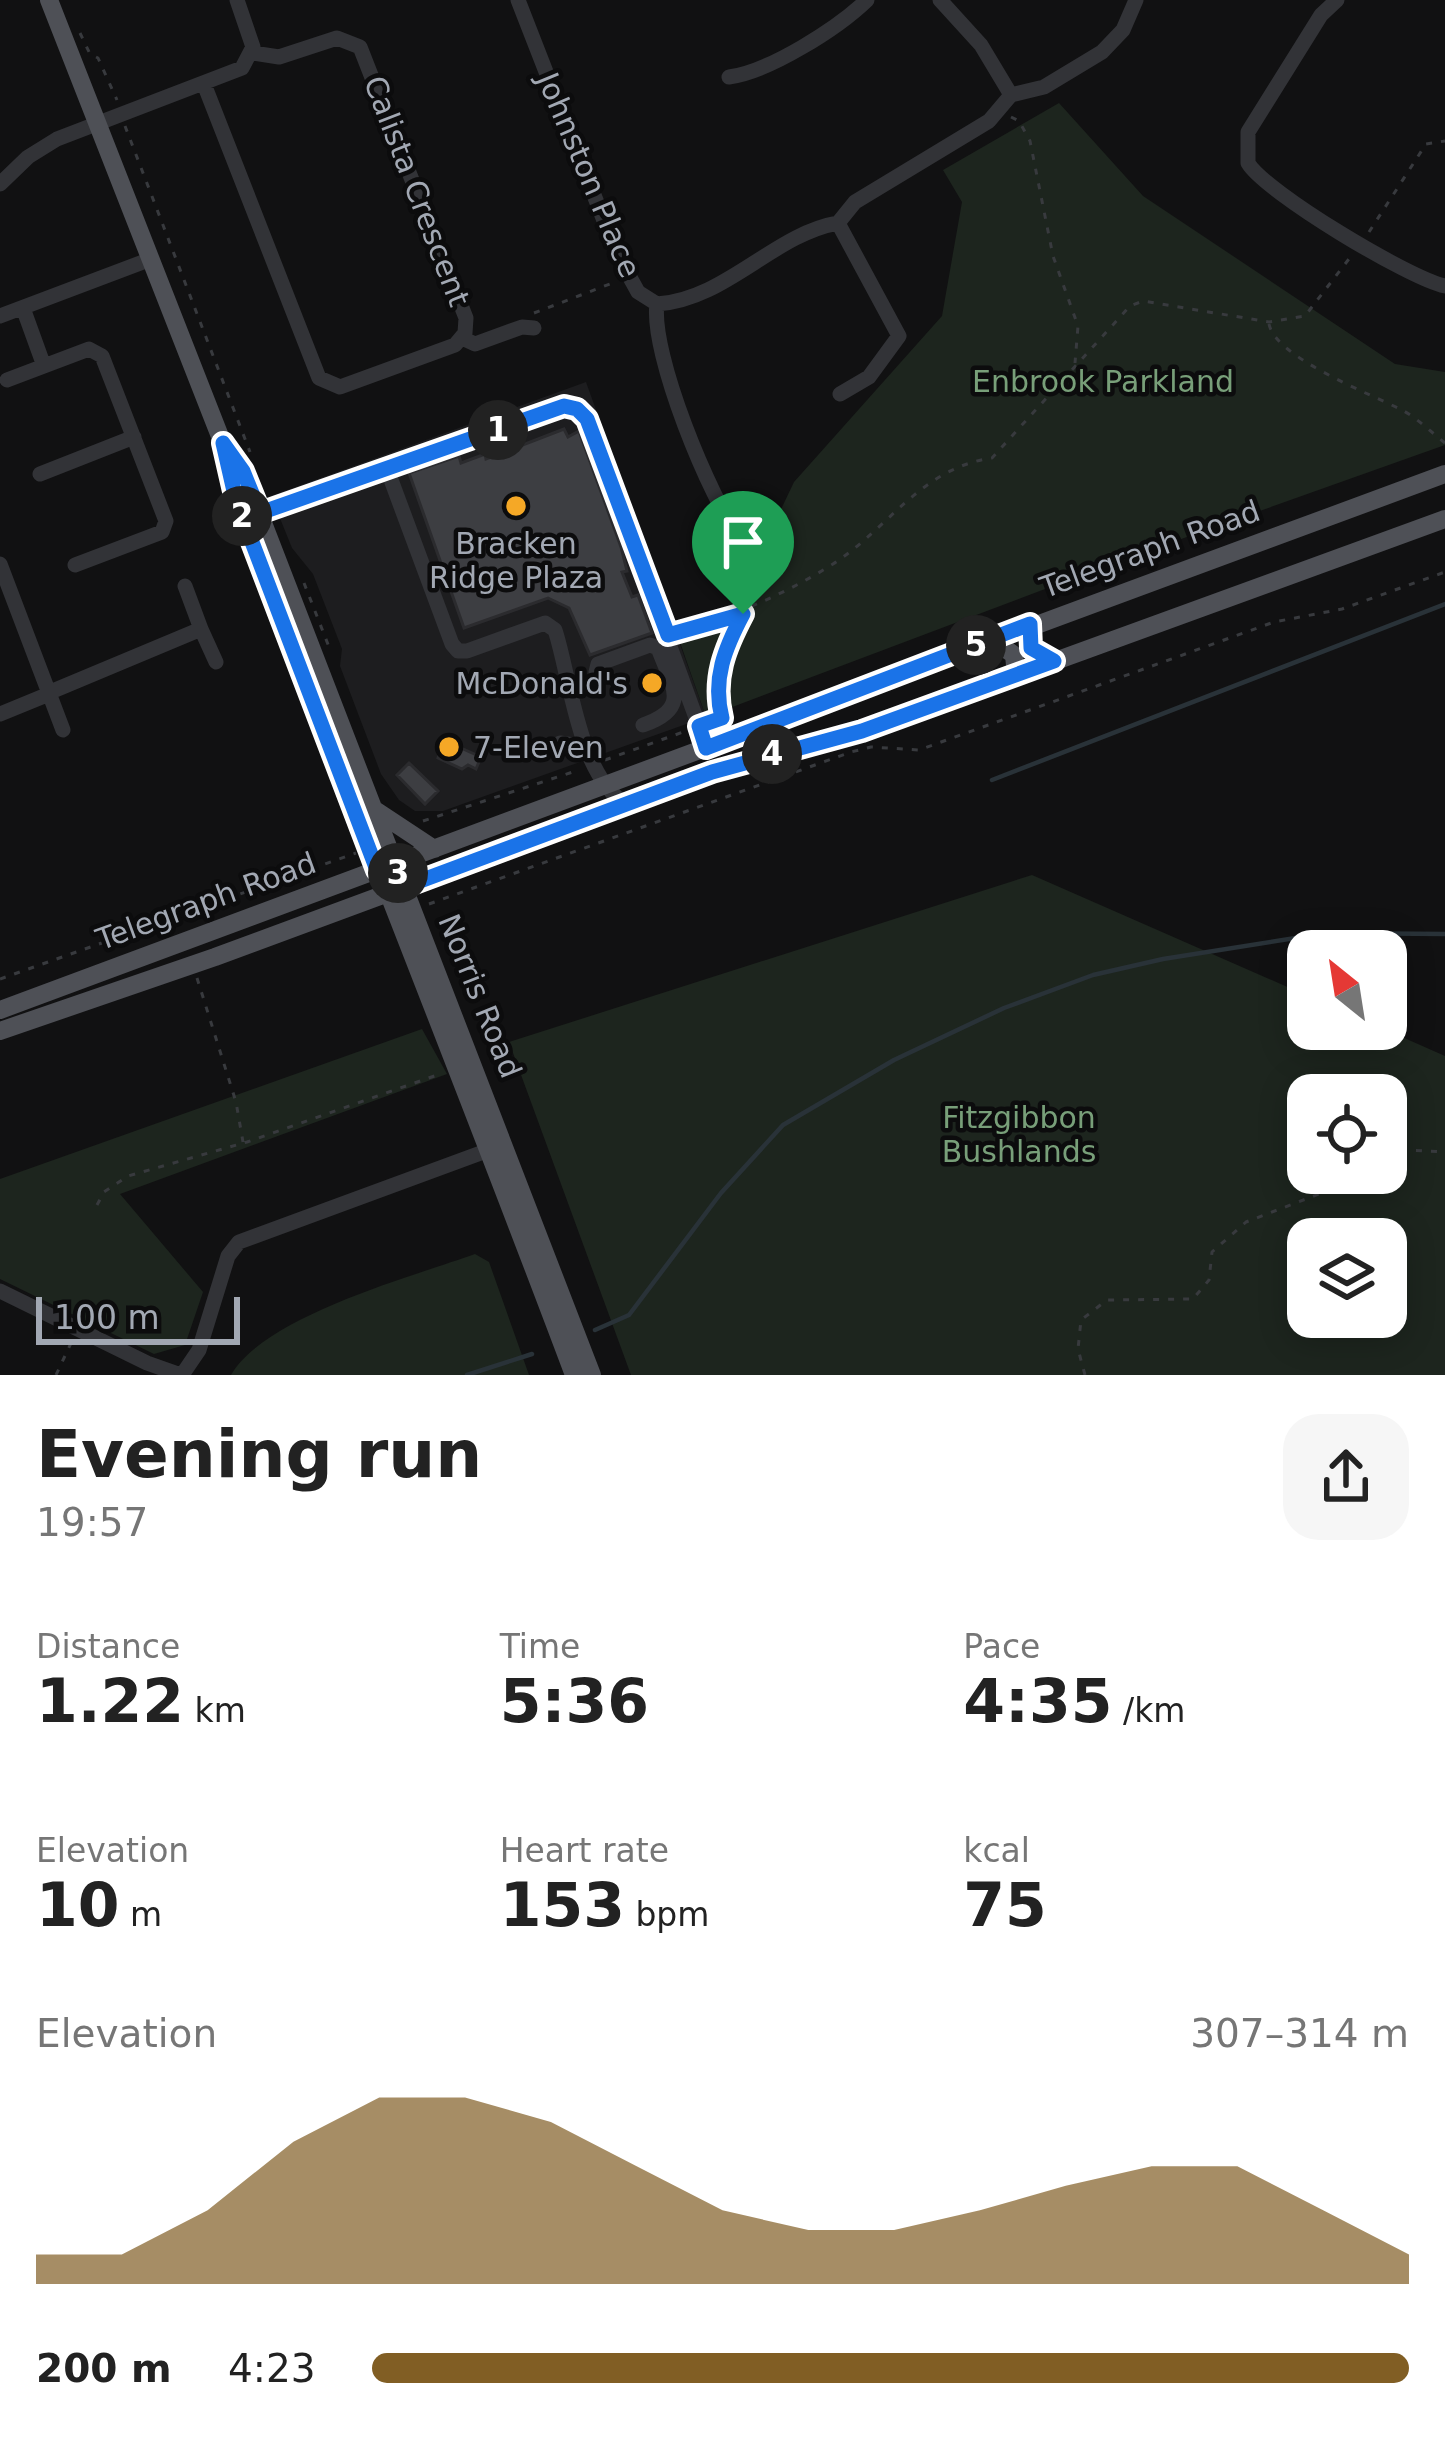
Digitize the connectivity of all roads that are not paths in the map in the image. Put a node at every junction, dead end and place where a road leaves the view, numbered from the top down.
1 (49, 0) edge
2 (237, 0) edge
3 (518, 0) edge
4 (867, 0) edge
5 (940, 0) edge
6 (1136, 0) edge
7 (1337, 0) edge
8 (253, 53) junction
9 (729, 77) dead end
10 (204, 84) junction
11 (1010, 94) junction
12 (98, 122) junction
13 (0, 184) edge
14 (838, 223) junction
15 (151, 259) junction
16 (1445, 286) edge
17 (657, 304) junction
18 (23, 308) junction
19 (0, 316) edge
20 (527, 323) road end
21 (463, 338) junction
22 (44, 366) junction
23 (7, 380) dead end
24 (839, 394) dead end
25 (134, 437) junction
26 (377, 472) junction
27 (40, 474) dead end
28 (1445, 474) edge
29 (251, 516) junction
30 (1445, 519) edge
31 (741, 540) road end
32 (0, 564) edge
33 (76, 565) dead end
34 (184, 586) dead end
35 (1030, 624) junction
36 (201, 629) junction
37 (992, 639) junction
38 (1054, 661) junction
39 (215, 662) dead end
40 (596, 672) dead end
41 (1016, 675) junction
42 (49, 693) junction
43 (0, 714) edge
44 (643, 725) dead end
45 (63, 730) dead end
46 (560, 743) dead end
47 (587, 747) junction
48 (706, 748) junction
49 (604, 783) junction
50 (626, 804) junction
51 (372, 808) junction
52 (434, 849) junction
53 (386, 867) junction
54 (396, 891) junction
55 (0, 1010) edge
56 (0, 1031) edge
57 (498, 1147) junction
58 (0, 1291) edge
59 (182, 1375) edge
60 (574, 1375) edge
61 (592, 1375) edge

1 - 12 main road, Norris Road
2 - 8 street
3 - 17 street, Johnston Place
4 - 9 street
5 - 11 street
6 - 11 street
7 - 16 street
8 - 10 street
8 - 21 street, Calista Crescent
10 - 12 street
10 - 21 street, Calista Crescent
11 - 14 street
12 - 13 street
12 - 15 main road, Norris Road
14 - 17 street
14 - 24 street
15 - 18 street
15 - 29 main road, Norris Road
17 - 31 street, Johnston Place
18 - 19 street
18 - 22 street
20 - 21 street
22 - 23 street
22 - 25 street
25 - 27 street
25 - 33 street
26 - 29 street
26 - 47 street
26 - 48 street
28 - 35 main road, Telegraph Road
29 - 51 main road, Norris Road
29 - 53 main road, Norris Road
30 - 38 main road, Telegraph Road
32 - 42 street
34 - 36 street
35 - 37 main road, Telegraph Road
35 - 38 main road
36 - 39 street
36 - 42 street
37 - 41 main road
37 - 48 main road, Telegraph Road
38 - 41 main road, Telegraph Road
40 - 44 street
41 - 50 main road, Telegraph Road
42 - 43 street
42 - 45 street
46 - 47 street
47 - 49 street
48 - 49 main road, Telegraph Road
49 - 50 street
49 - 52 main road, Telegraph Road
50 - 54 main road, Telegraph Road
51 - 52 main road
51 - 53 main road, Norris Road
52 - 53 main road, Telegraph Road
53 - 54 main road, Norris Road
53 - 55 main road, Telegraph Road
54 - 56 main road, Telegraph Road
54 - 57 main road, Norris Road
54 - 57 main road, Norris Road
57 - 59 street
57 - 60 main road, Norris Road
57 - 61 main road, Norris Road
58 - 59 street

